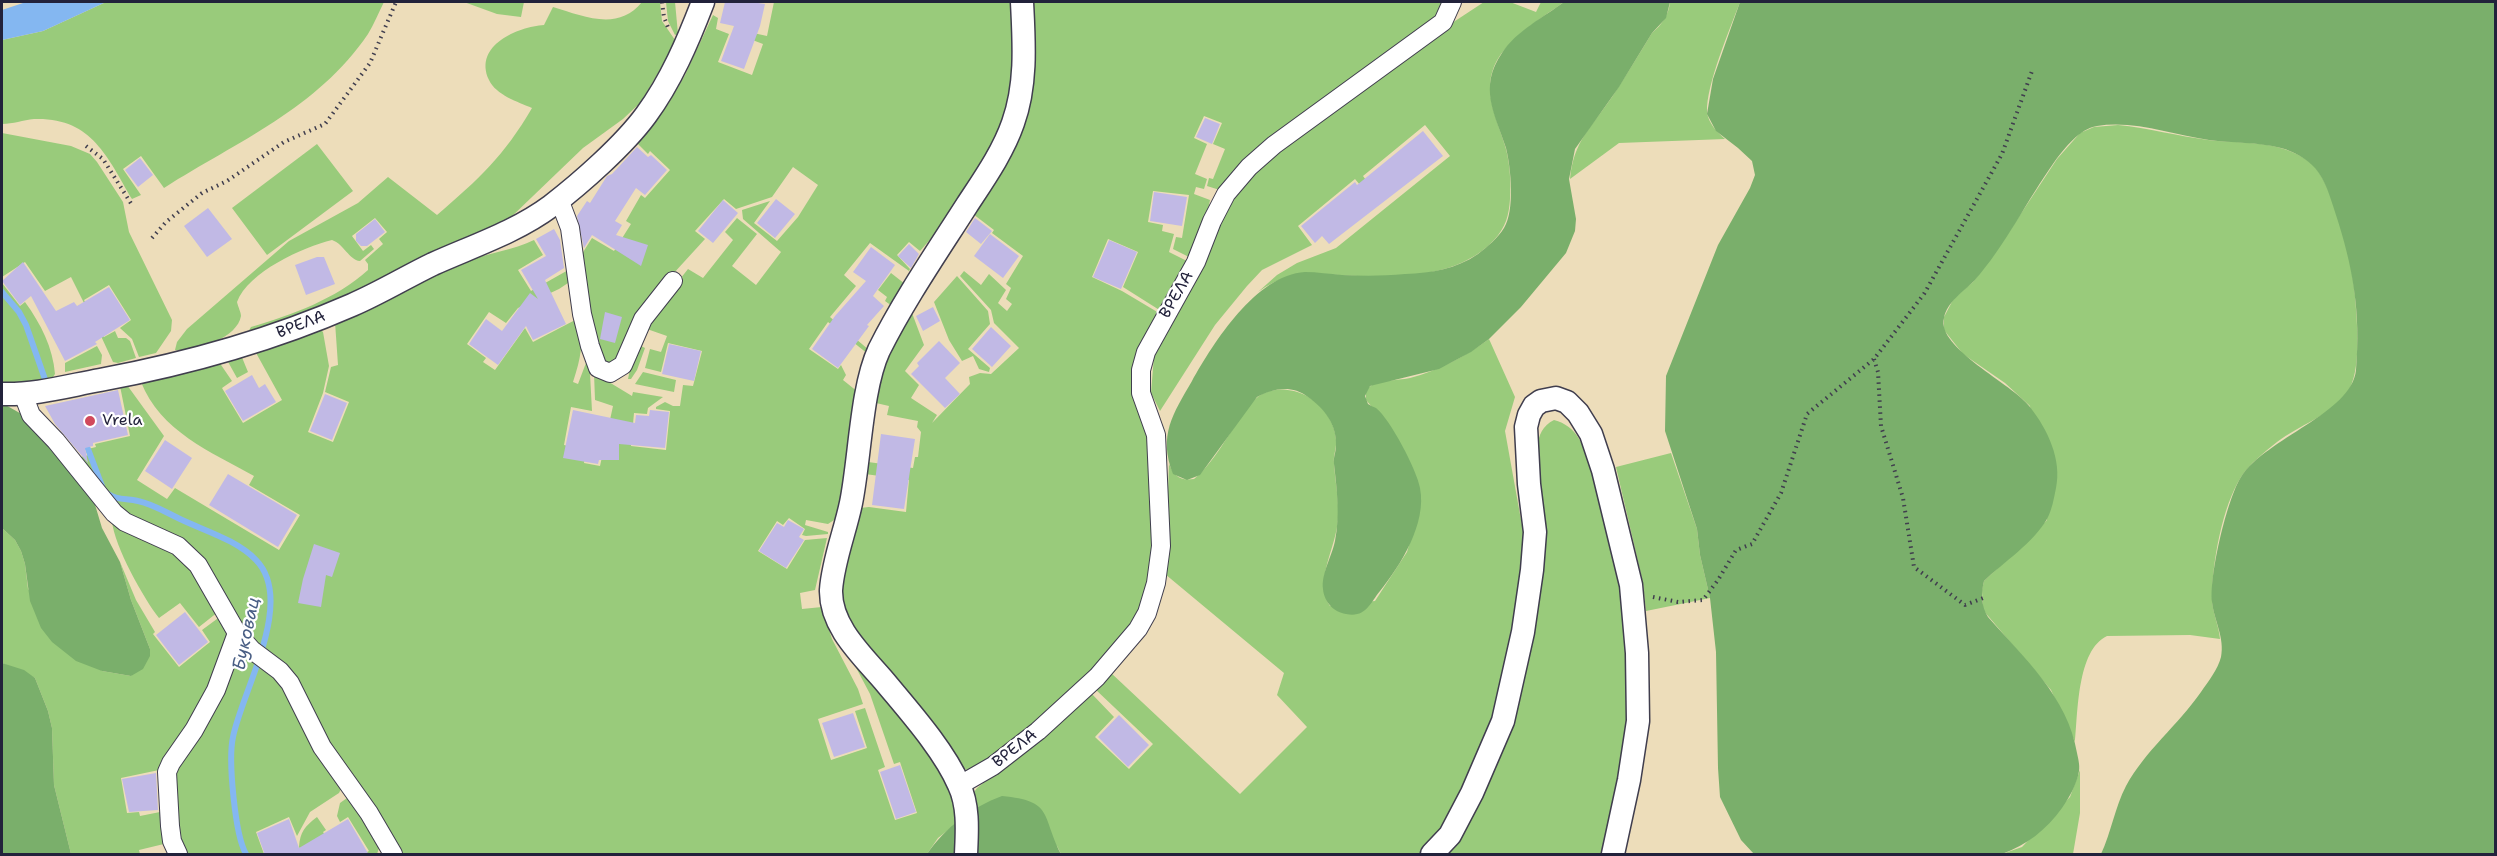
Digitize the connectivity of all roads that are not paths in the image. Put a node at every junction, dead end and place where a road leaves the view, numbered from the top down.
1 (703, 2) edge
2 (1022, 2) edge
3 (1452, 2) edge
4 (559, 199) junction
5 (673, 281) dead end
6 (29, 392) edge
7 (237, 633) junction
8 (960, 785) junction
9 (178, 855) edge
10 (393, 855) edge
11 (966, 855) edge
12 (1432, 855) edge
13 (1614, 855) edge

1 - 4 street, ВРЕЛА
2 - 8 street
3 - 8 street, ВРЕЛА
4 - 5 street
4 - 6 street, ВРЕЛА
6 - 7 street
7 - 9 street
7 - 10 street
8 - 11 street
12 - 13 street

